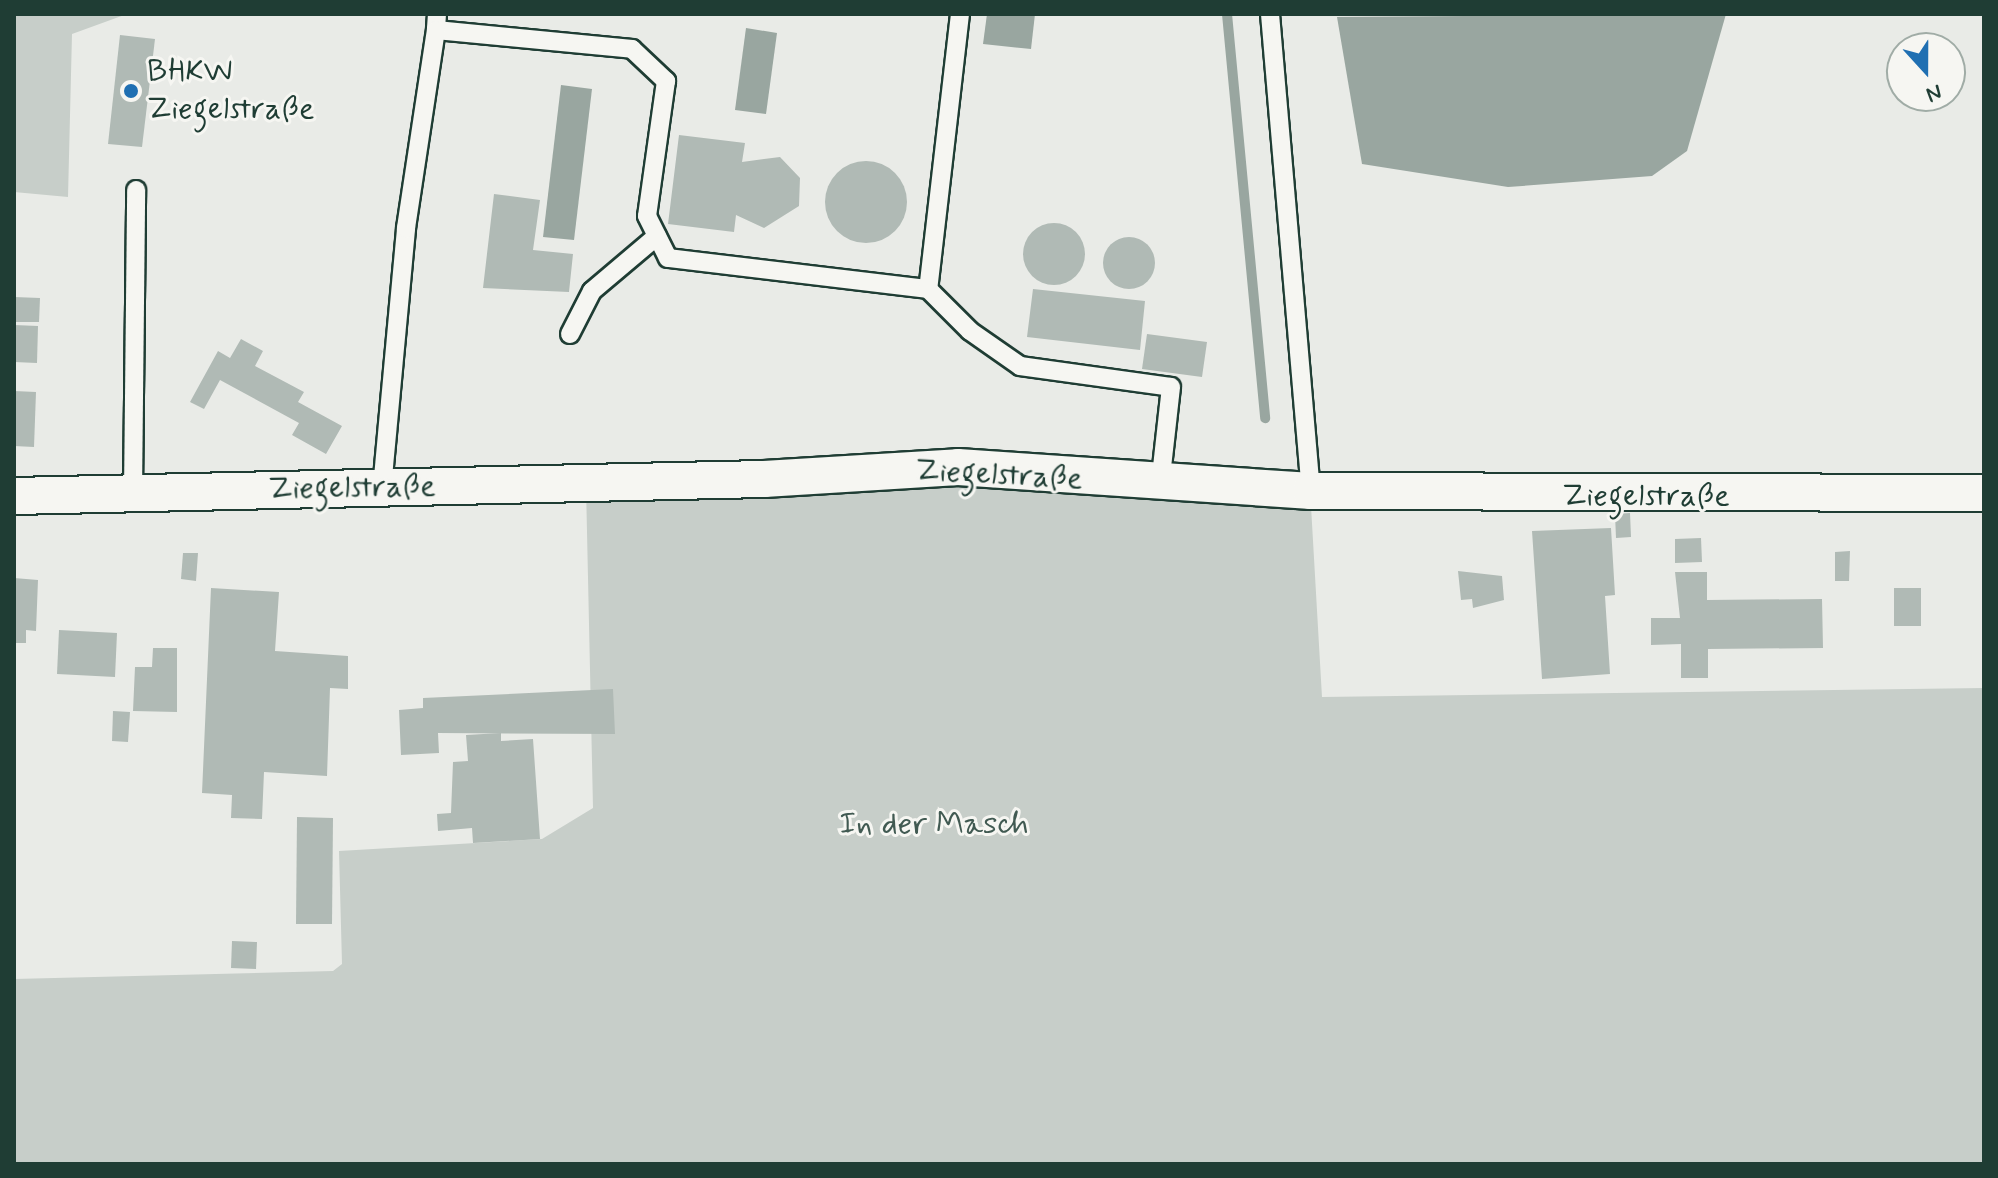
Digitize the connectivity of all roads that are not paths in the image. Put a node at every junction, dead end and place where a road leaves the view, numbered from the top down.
1 (960, 14) edge
2 (1270, 14) edge
3 (437, 22) edge
4 (136, 190) dead end
5 (657, 236) junction
6 (928, 289) junction
7 (570, 334) dead end
8 (1160, 485) junction
9 (382, 488) junction
10 (1311, 491) junction
11 (133, 493) junction
12 (1984, 493) edge
13 (14, 496) edge

1 - 6 lane
2 - 10 lane
3 - 5 lane
3 - 9 lane
4 - 11 lane
5 - 6 lane
5 - 7 lane
6 - 8 lane
8 - 9 street, Ziegelstraße
8 - 10 street, Ziegelstraße
9 - 11 street, Ziegelstraße
10 - 12 street, Ziegelstraße
11 - 13 street, Ziegelstraße

